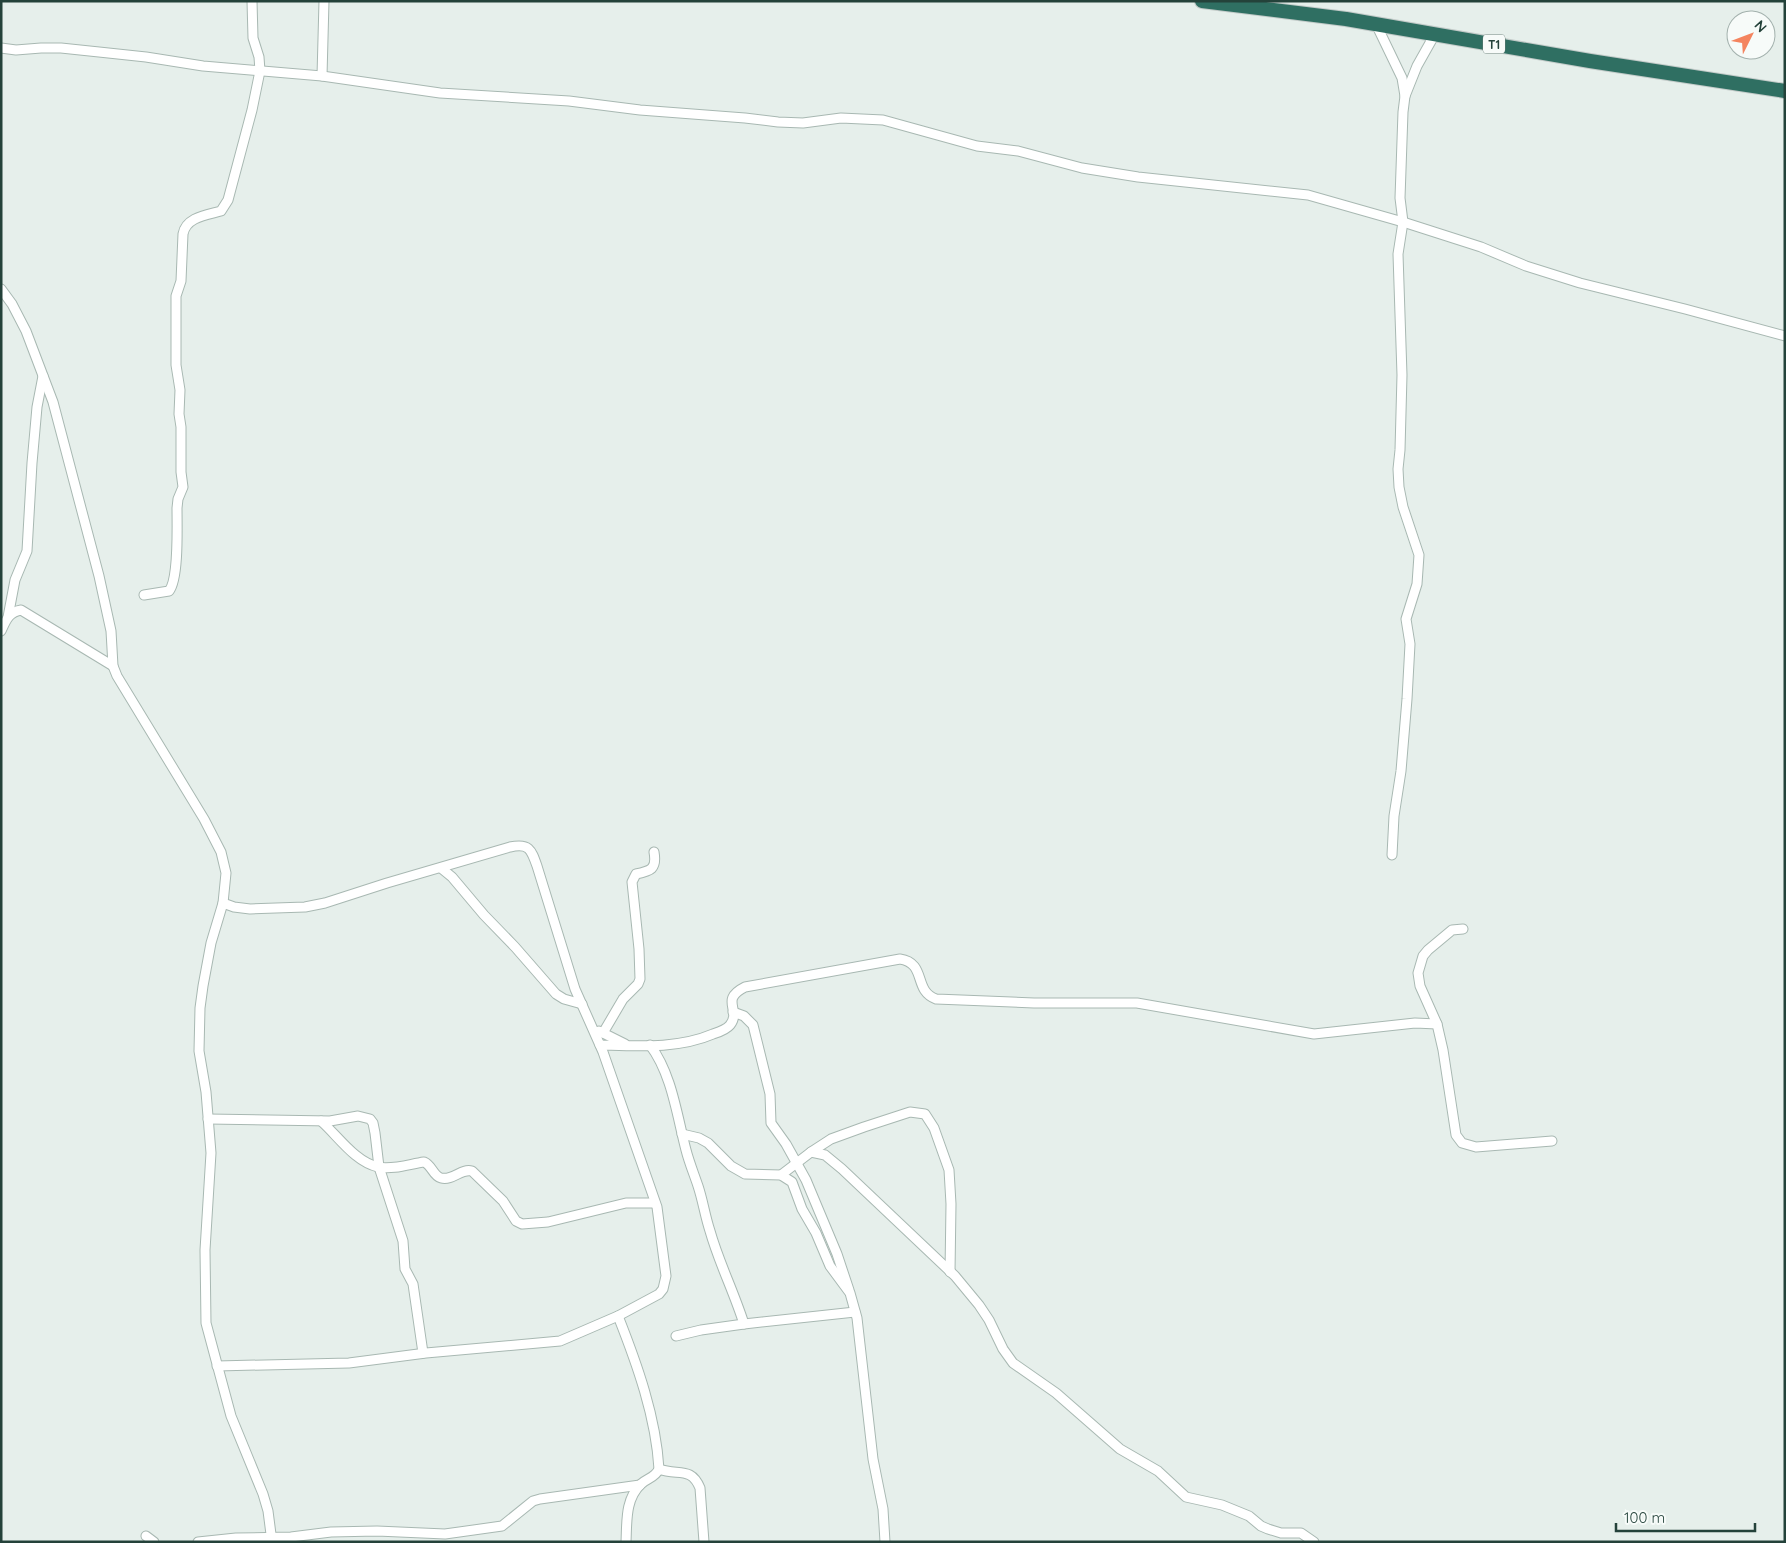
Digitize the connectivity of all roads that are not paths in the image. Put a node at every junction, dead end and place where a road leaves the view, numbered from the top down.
1 (252, 1) edge
2 (324, 1) edge
3 (1202, 1) edge
4 (1376, 24) junction
5 (1436, 34) junction
6 (1, 48) edge
7 (260, 72) junction
8 (322, 76) junction
9 (1785, 91) edge
10 (1405, 96) junction
11 (1403, 222) junction
12 (1, 289) edge
13 (1785, 336) edge
14 (43, 376) junction
15 (144, 595) dead end
16 (8, 617) junction
17 (1, 631) edge
18 (113, 666) junction
19 (654, 852) dead end
20 (1392, 856) dead end
21 (441, 868) junction
22 (224, 903) junction
23 (1463, 929) dead end
24 (582, 1004) junction
25 (733, 1012) junction
26 (1437, 1024) junction
27 (592, 1027) junction
28 (603, 1033) junction
29 (600, 1045) junction
30 (628, 1045) junction
31 (650, 1045) junction
32 (208, 1118) junction
33 (321, 1121) junction
34 (682, 1134) junction
35 (1552, 1141) dead end
36 (811, 1152) junction
37 (795, 1163) junction
38 (378, 1167) junction
39 (781, 1175) junction
40 (656, 1203) junction
41 (950, 1272) junction
42 (850, 1293) junction
43 (855, 1312) junction
44 (618, 1316) junction
45 (744, 1324) junction
46 (676, 1336) dead end
47 (423, 1353) junction
48 (217, 1366) junction
49 (659, 1469) junction
50 (640, 1485) junction
51 (146, 1536) dead end
52 (272, 1539) edge
53 (154, 1542) edge
54 (198, 1542) edge
55 (626, 1542) edge
56 (704, 1542) edge
57 (885, 1542) edge
58 (1314, 1542) edge

1 - 7 street
2 - 8 street
3 - 4 highway, T1
4 - 5 highway, T1
4 - 10 street
5 - 9 highway, T1
5 - 10 street
6 - 7 street
7 - 8 street
7 - 15 street
8 - 11 street
10 - 11 street
11 - 13 street
11 - 20 street
12 - 14 street
14 - 16 street
14 - 18 street
16 - 17 street
16 - 18 street
18 - 22 street
19 - 28 street
21 - 22 street
21 - 24 street
21 - 24 street
22 - 32 street
23 - 26 street
24 - 27 street
25 - 26 street
25 - 31 street
25 - 37 street
26 - 35 street
27 - 28 street
27 - 29 street
28 - 30 street
29 - 30 street
29 - 40 street
30 - 31 street
31 - 34 street
32 - 33 street
32 - 48 street
33 - 38 street
33 - 38 street
34 - 39 street
34 - 45 street
36 - 37 street
36 - 41 street
36 - 41 street
37 - 39 street
37 - 42 street
38 - 40 street
38 - 47 street
39 - 42 street
40 - 44 street
41 - 58 street
42 - 43 street
43 - 45 street
43 - 57 street
44 - 47 street
44 - 49 street
45 - 46 street
47 - 48 street
48 - 52 street
49 - 50 street
49 - 56 street
50 - 52 street
50 - 55 street
51 - 53 street
52 - 54 street

